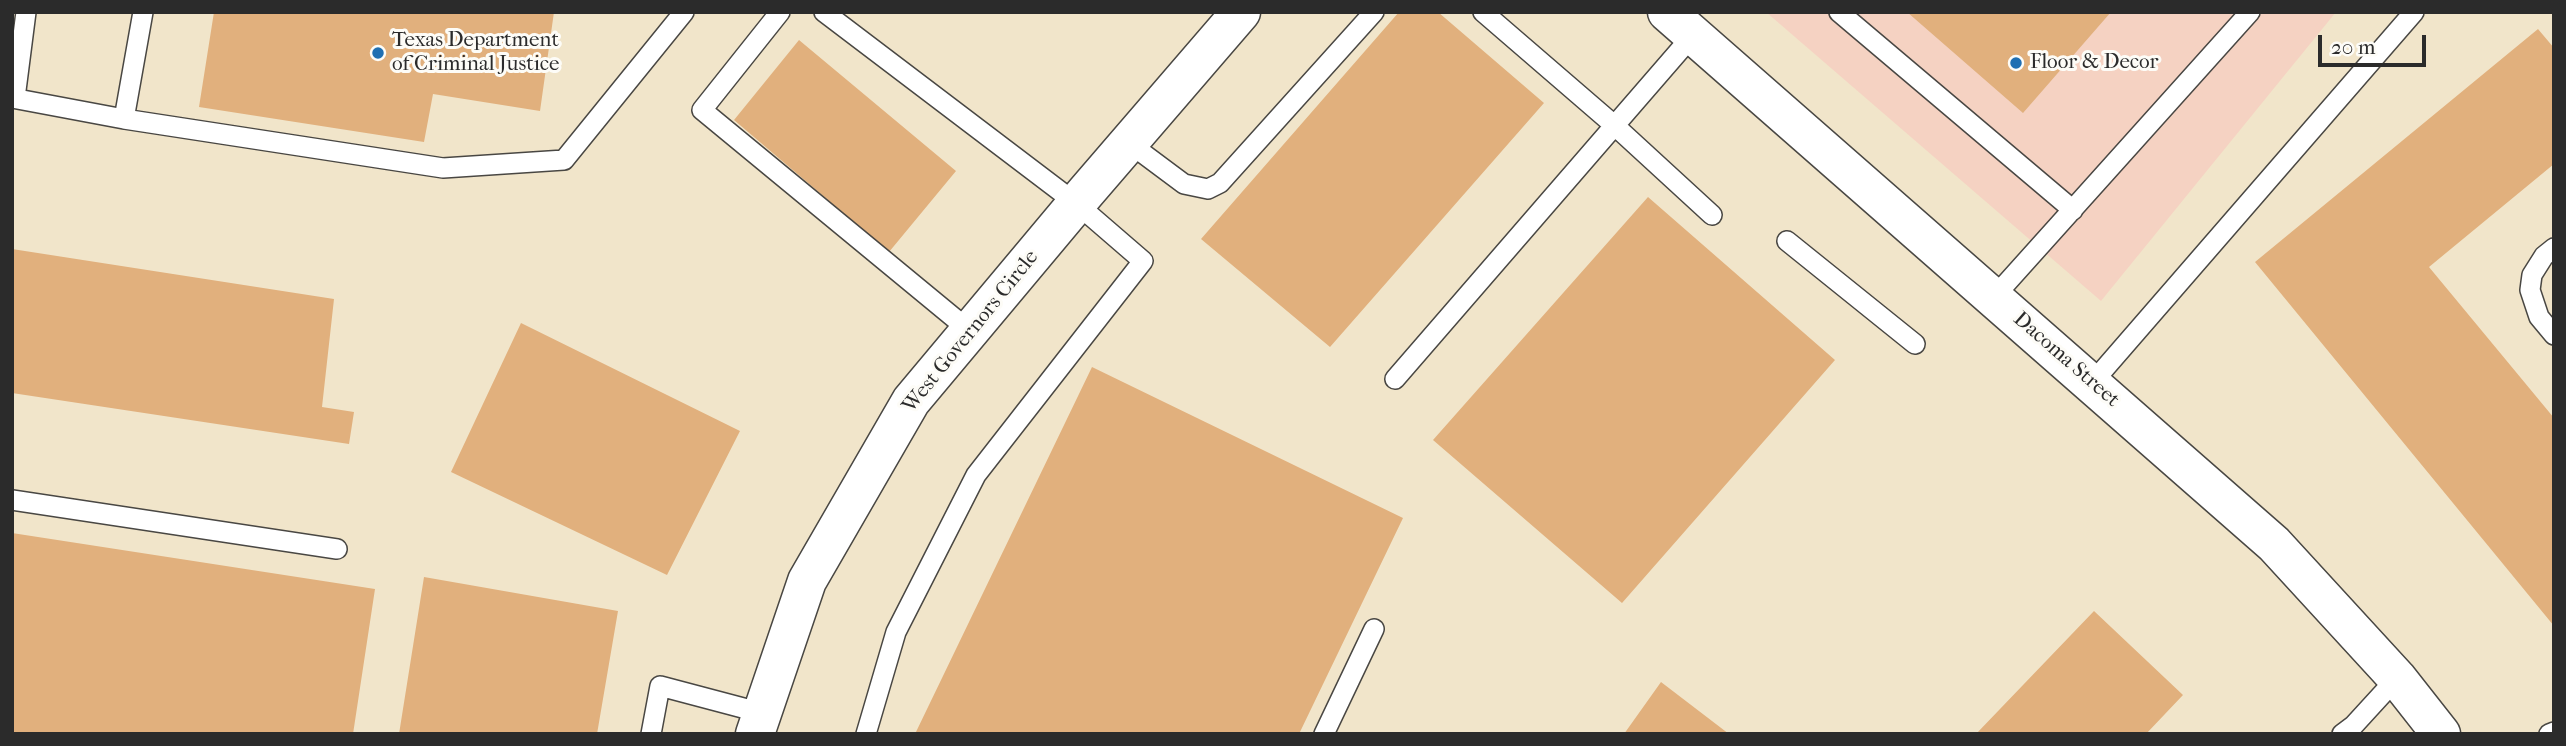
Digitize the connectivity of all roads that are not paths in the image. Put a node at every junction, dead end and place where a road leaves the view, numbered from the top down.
1 (26, 12) edge
2 (143, 12) edge
3 (684, 12) edge
4 (780, 12) edge
5 (824, 12) edge
6 (1241, 12) edge
7 (1374, 12) edge
8 (1483, 12) edge
9 (1839, 12) edge
10 (2250, 12) edge
11 (2414, 12) edge
12 (1680, 24) edge
13 (13, 98) edge
14 (124, 119) junction
15 (1614, 125) junction
16 (1129, 143) junction
17 (1077, 204) junction
18 (2073, 210) junction
19 (1712, 215) dead end
20 (1787, 241) dead end
21 (2554, 248) edge
22 (1994, 297) junction
23 (970, 331) junction
24 (2554, 335) edge
25 (1915, 344) dead end
26 (1395, 379) dead end
27 (2092, 383) junction
28 (12, 500) edge
29 (337, 549) dead end
30 (1374, 629) dead end
31 (2397, 678) junction
32 (759, 724) edge
33 (2554, 732) edge
34 (651, 734) edge
35 (866, 734) edge
36 (1324, 734) edge
37 (2342, 734) edge
38 (2441, 734) edge
39 (2549, 734) edge

1 - 13 lane
2 - 14 lane
3 - 14 lane
4 - 23 lane
5 - 17 lane
6 - 16 main road, West Governors Circle
7 - 16 lane
8 - 15 lane
9 - 18 lane
10 - 18 lane
11 - 27 lane
12 - 15 lane
12 - 22 main road, Dacoma Street
13 - 14 lane
15 - 19 lane
15 - 26 lane
16 - 17 main road, West Governors Circle
17 - 23 main road, West Governors Circle
17 - 35 lane
18 - 22 lane
20 - 25 lane
21 - 24 lane
22 - 27 main road, Dacoma Street
23 - 32 main road, West Governors Circle
27 - 31 main road, Dacoma Street
28 - 29 lane
30 - 36 lane
31 - 37 lane
31 - 38 main road, Dacoma Street
32 - 34 lane
33 - 39 lane

